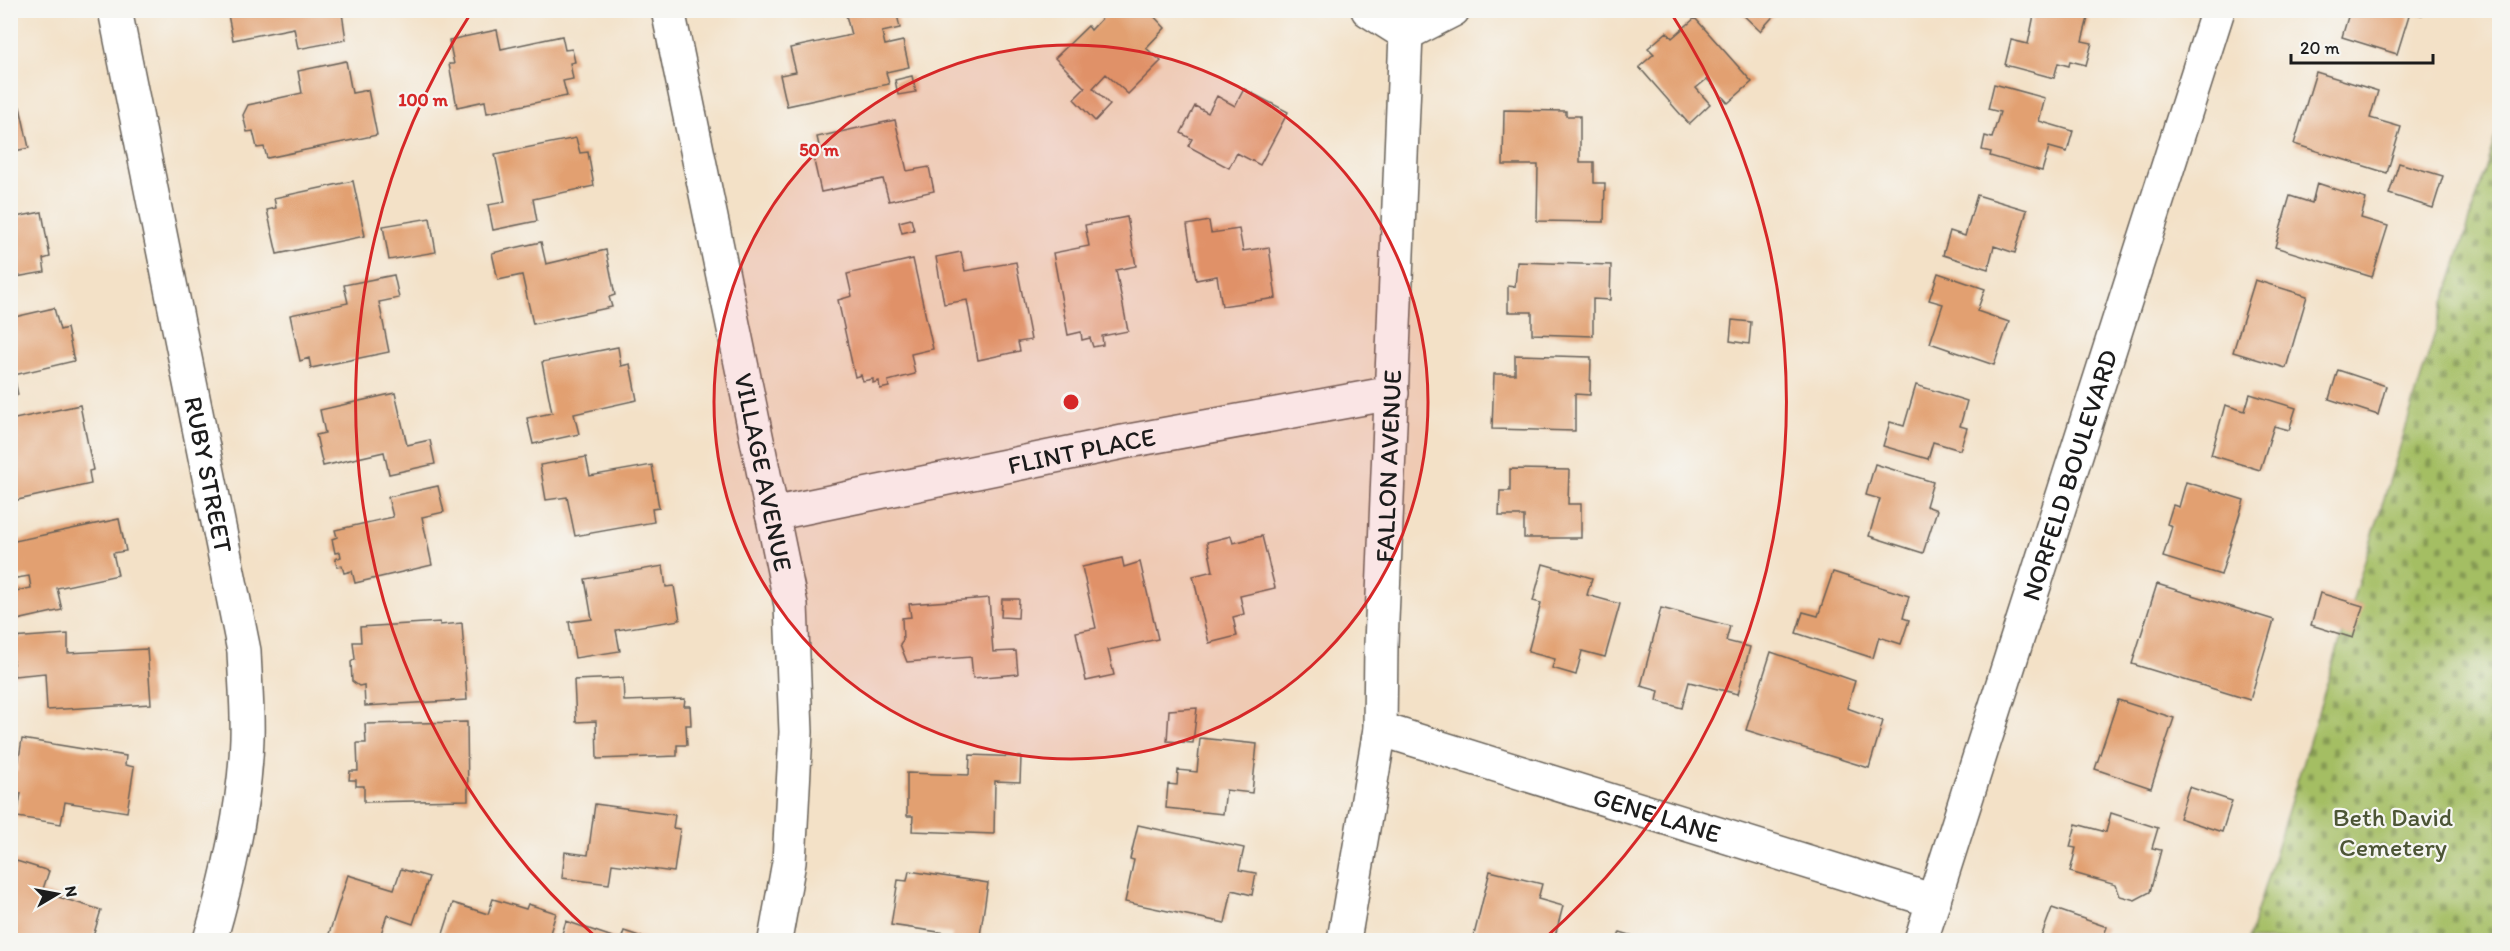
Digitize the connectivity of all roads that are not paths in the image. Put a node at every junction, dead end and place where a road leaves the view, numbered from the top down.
1 (116, 10) edge
2 (668, 10) edge
3 (1368, 10) edge
4 (1453, 10) edge
5 (2218, 10) edge
6 (1406, 34) junction
7 (1392, 393) junction
8 (772, 514) junction
9 (1380, 729) junction
10 (1934, 901) junction
11 (210, 940) edge
12 (775, 940) edge
13 (1344, 940) edge
14 (1921, 940) edge

1 - 11 street, RUBY STREET
2 - 8 street, VILLAGE AVENUE
3 - 6 street
4 - 6 street
5 - 10 street, NORFELD BOULEVARD
6 - 7 street, FALLON AVENUE
7 - 8 street, FLINT PLACE
7 - 9 street, FALLON AVENUE
8 - 12 street, VILLAGE AVENUE
9 - 10 street, GENE LANE
9 - 13 street, FALLON AVENUE
10 - 14 street, NORFELD BOULEVARD

